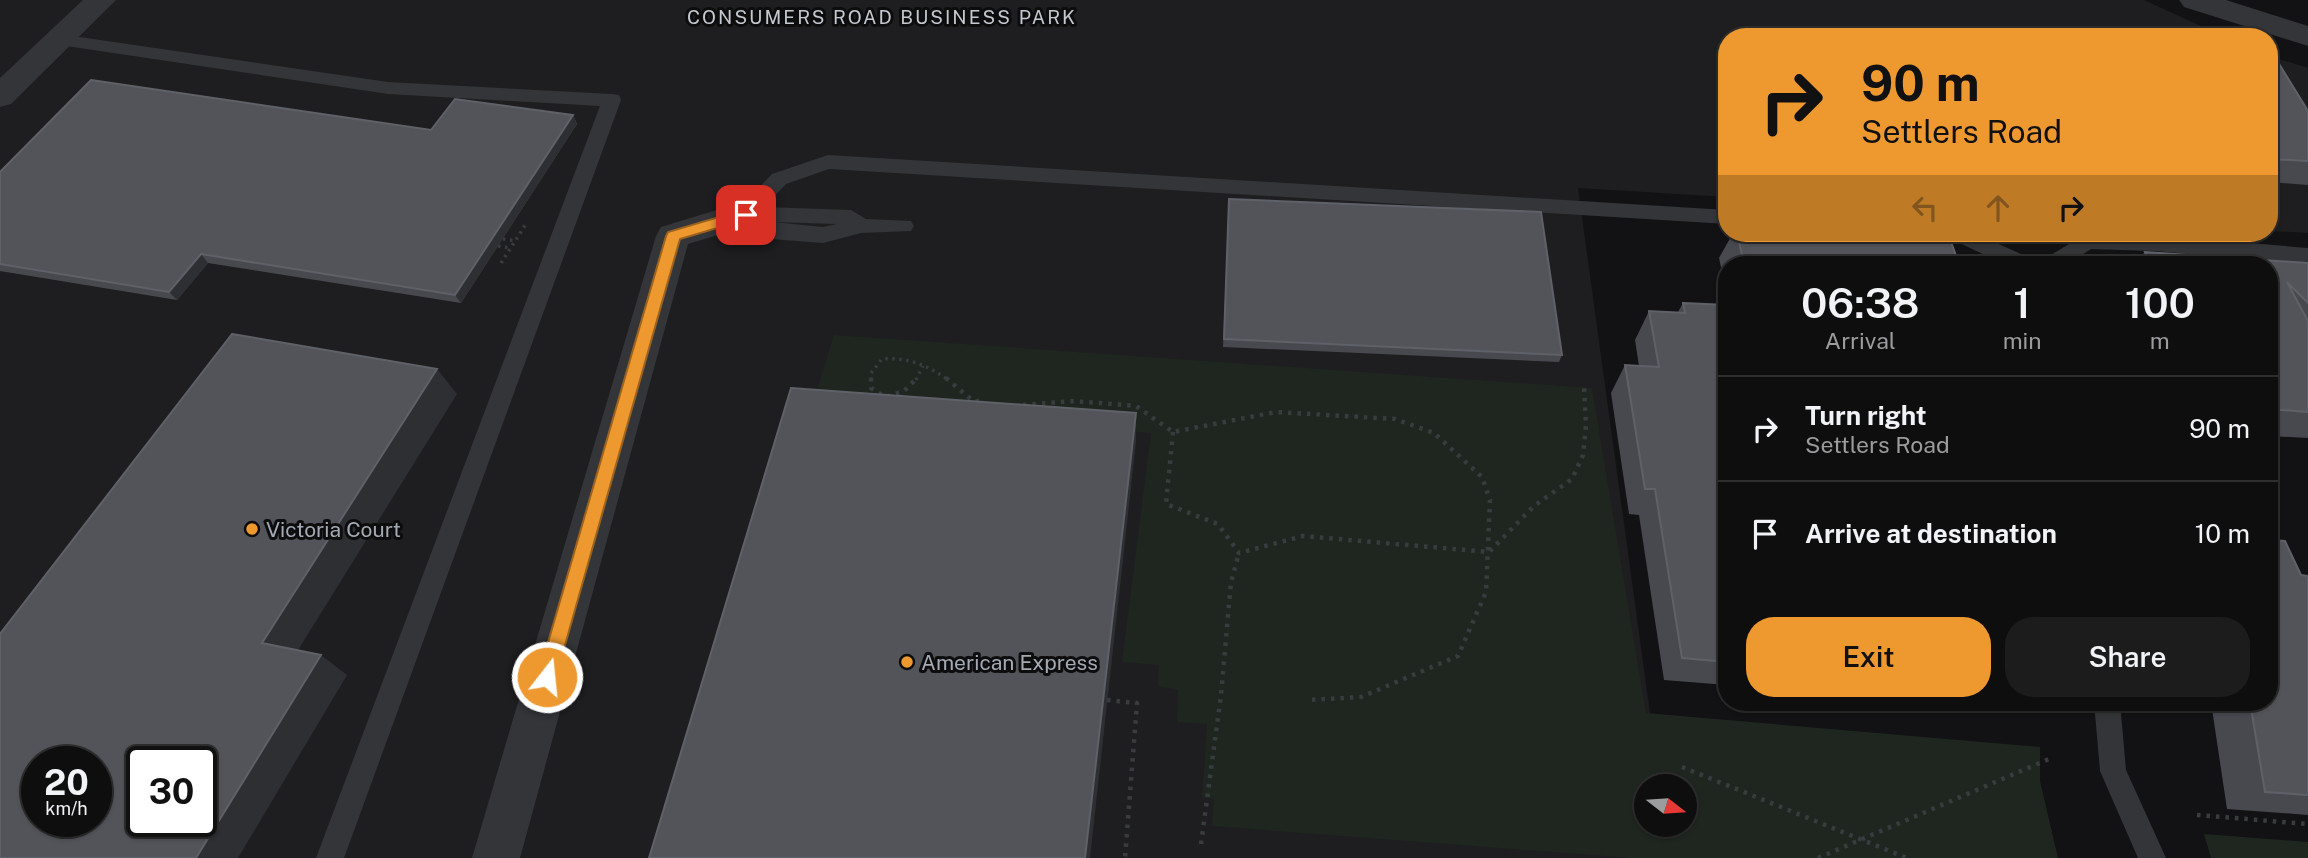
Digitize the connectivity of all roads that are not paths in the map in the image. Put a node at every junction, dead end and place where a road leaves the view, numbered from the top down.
1 (101, 0) edge
2 (2194, 0) edge
3 (2257, 28) edge
4 (2278, 32) edge
5 (2308, 36) edge
6 (59, 40) junction
7 (3, 90) edge
8 (1605, 210) joint
9 (746, 215) junction
10 (1718, 216) edge
11 (904, 226) dead end
12 (1975, 242) edge
13 (2086, 242) edge
14 (2121, 242) edge
15 (2006, 256) edge
16 (2065, 256) edge
17 (2308, 256) edge
18 (2109, 711) edge
19 (330, 858) edge
20 (496, 858) edge
21 (2152, 858) edge

1 - 6 street
2 - 3 street
4 - 5 street
6 - 7 street
6 - 19 lane
8 - 9 lane
8 - 10 lane
9 - 11 lane
9 - 20 street
12 - 15 lane
13 - 16 lane
14 - 17 lane
18 - 21 lane

